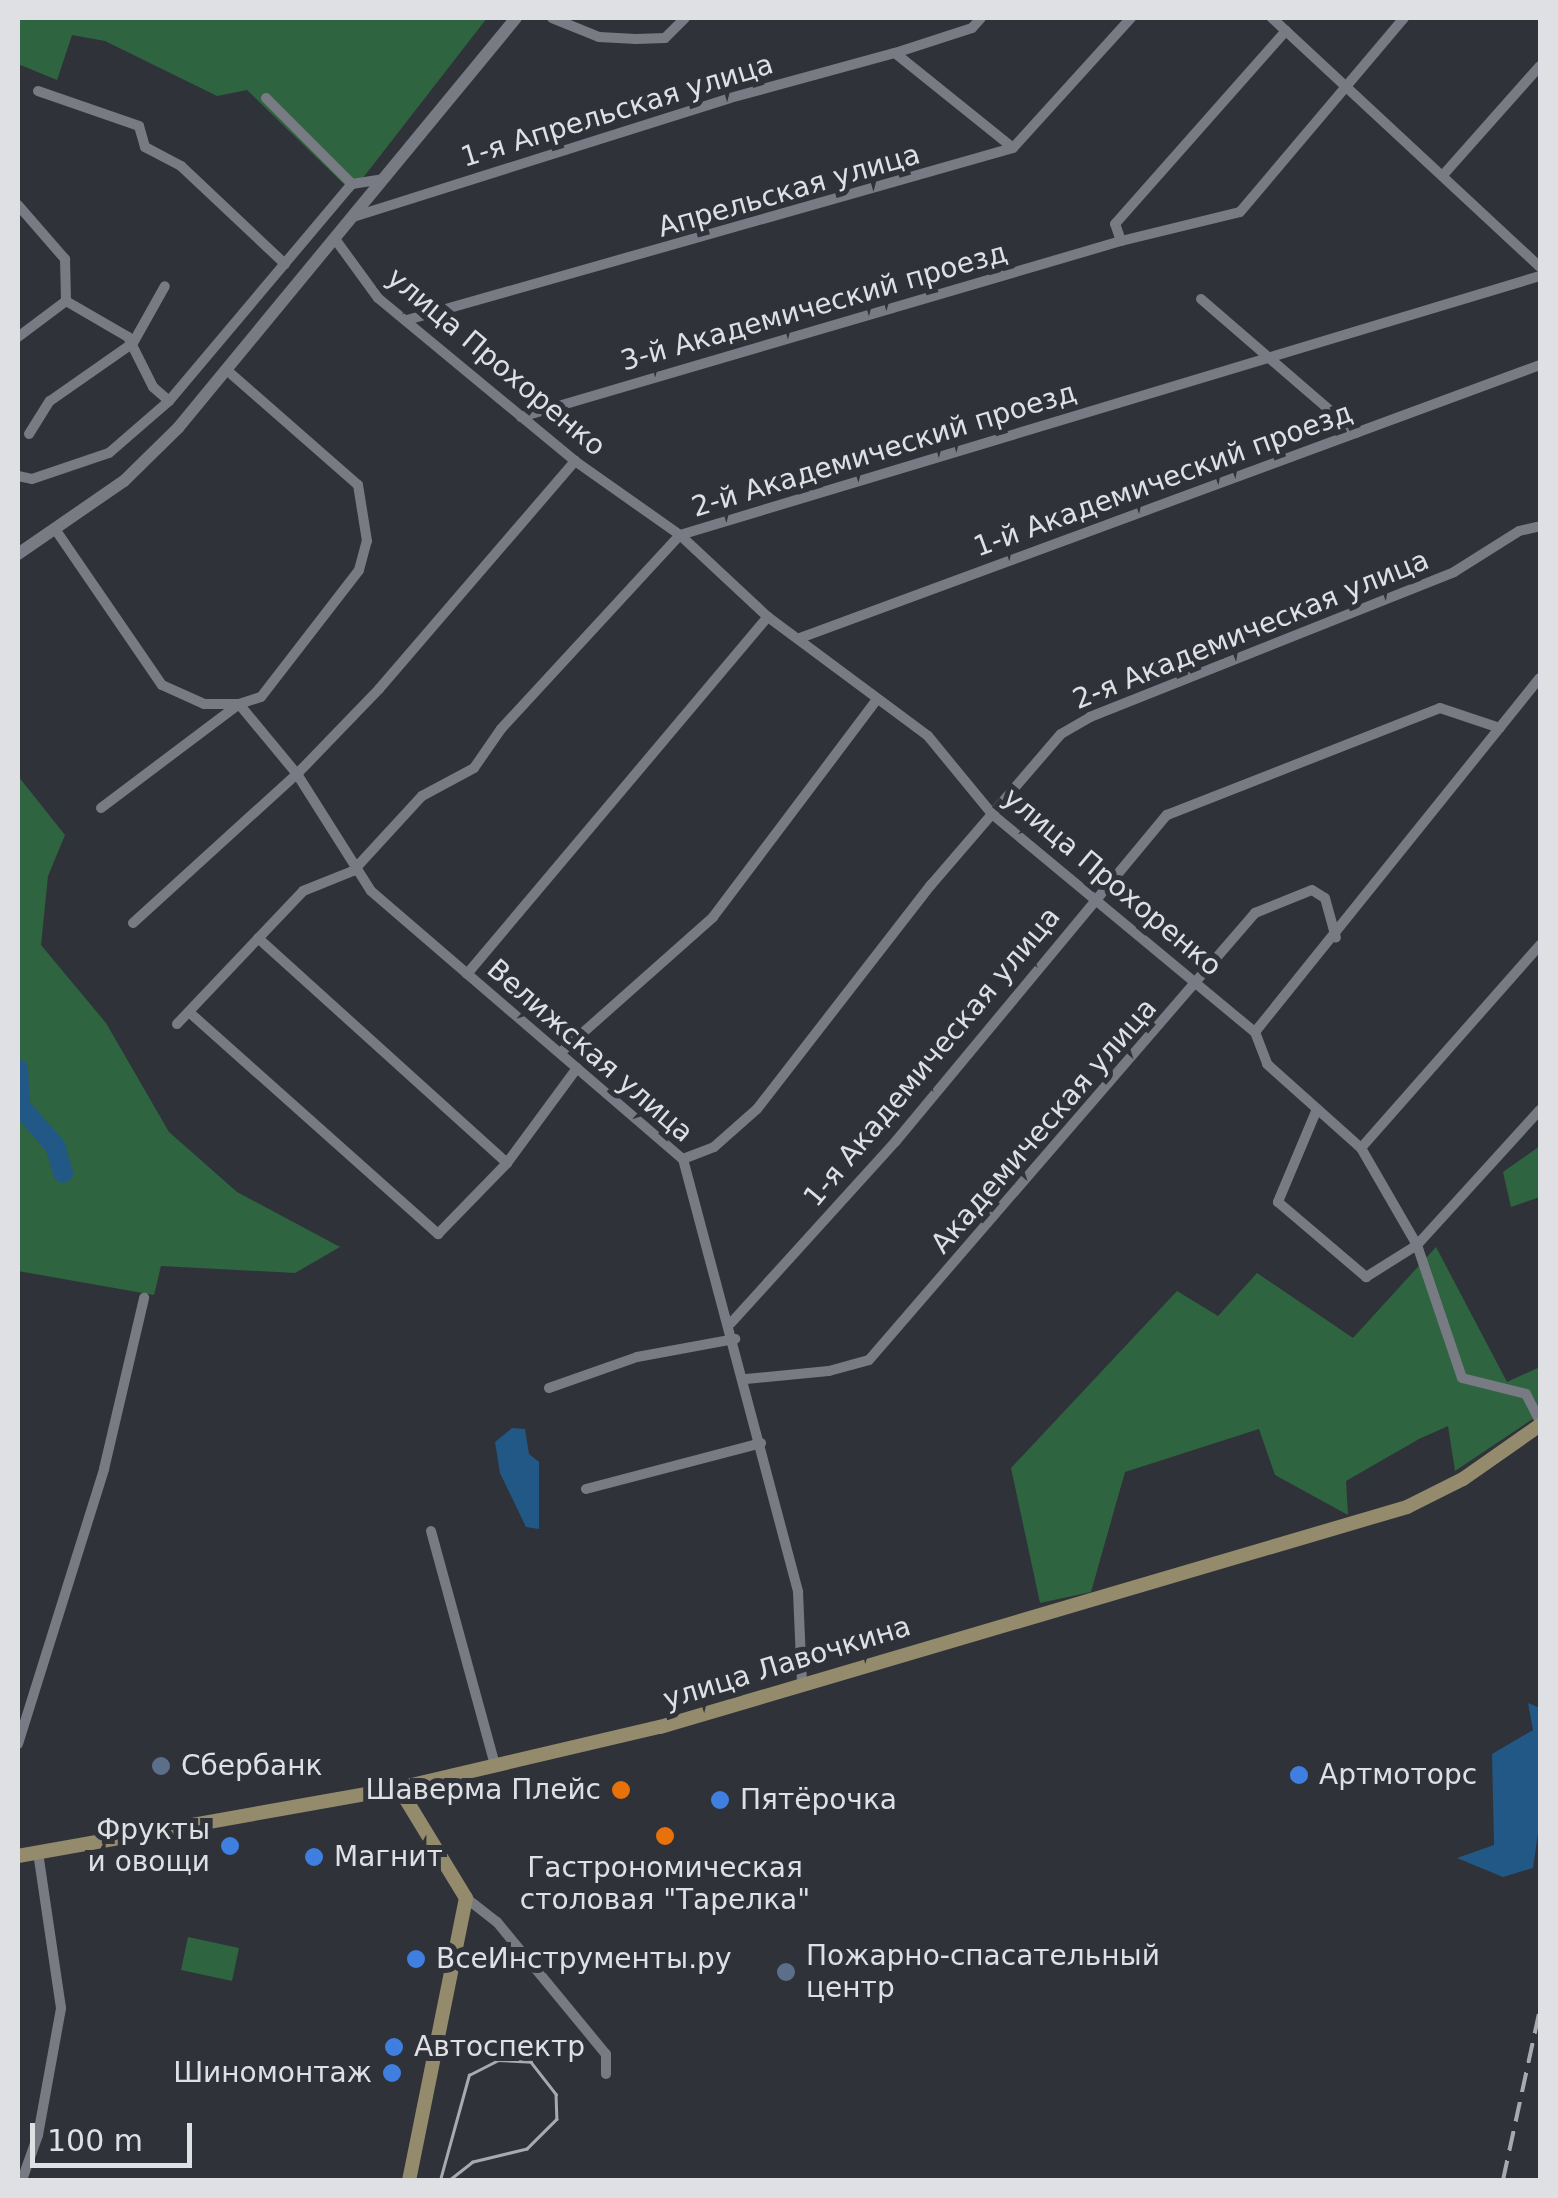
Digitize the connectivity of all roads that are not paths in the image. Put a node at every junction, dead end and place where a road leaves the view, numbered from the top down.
1 (516, 18) edge
2 (552, 18) edge
3 (685, 18) edge
4 (981, 18) edge
5 (1131, 18) edge
6 (1272, 18) edge
7 (1404, 18) edge
8 (1286, 31) junction
9 (896, 53) junction
10 (1540, 66) edge
11 (1346, 90) junction
12 (38, 91) dead end
13 (266, 98) dead end
14 (1013, 148) junction
15 (1444, 174) junction
16 (384, 179) junction
17 (352, 184) junction
18 (18, 205) edge
19 (353, 217) junction
20 (336, 239) junction
21 (1120, 241) junction
22 (285, 264) junction
23 (1540, 267) edge
24 (1540, 276) edge
25 (164, 286) dead end
26 (1201, 299) dead end
27 (66, 301) junction
28 (408, 320) junction
29 (18, 337) edge
30 (133, 343) junction
31 (1266, 358) junction
32 (1540, 366) edge
33 (228, 371) junction
34 (168, 401) junction
35 (521, 417) junction
36 (1356, 433) junction
37 (28, 434) dead end
38 (575, 461) junction
39 (18, 476) edge
40 (1540, 526) edge
41 (54, 529) junction
42 (680, 535) junction
43 (18, 554) edge
44 (768, 617) junction
45 (800, 638) junction
46 (1540, 678) edge
47 (876, 700) junction
48 (240, 704) junction
49 (1500, 728) junction
50 (297, 774) junction
51 (101, 808) dead end
52 (992, 814) junction
53 (353, 870) junction
54 (1098, 900) junction
55 (134, 923) dead end
56 (258, 938) junction
57 (1336, 938) junction
58 (1540, 945) edge
59 (467, 974) junction
60 (1198, 983) junction
61 (190, 1012) junction
62 (176, 1024) dead end
63 (1256, 1032) junction
64 (560, 1054) junction
65 (577, 1068) junction
66 (1317, 1109) junction
67 (1540, 1110) edge
68 (1360, 1148) junction
69 (683, 1159) junction
70 (507, 1163) junction
71 (1417, 1245) junction
72 (144, 1298) dead end
73 (731, 1323) junction
74 (735, 1339) junction
75 (746, 1379) junction
76 (549, 1388) dead end
77 (1540, 1423) edge
78 (762, 1443) junction
79 (586, 1489) dead end
80 (431, 1531) dead end
81 (802, 1684) junction
82 (18, 1744) edge
83 (495, 1765) junction
84 (398, 1788) junction
85 (38, 1853) junction
86 (18, 1856) edge
87 (466, 1898) junction
88 (606, 2074) dead end
89 (22, 2180) edge
90 (409, 2180) edge

1 - 16 street
2 - 3 street
4 - 9 street, 1-я Апрельская улица
5 - 14 street
6 - 8 street
7 - 11 street, 3-й Академический проезд
8 - 11 street
8 - 21 street
9 - 14 street
9 - 19 street, 1-я Апрельская улица
10 - 15 street
11 - 15 street
11 - 21 street, 3-й Академический проезд
12 - 22 street
13 - 17 street
14 - 28 street, Апрельская улица
15 - 23 street
16 - 17 street
16 - 19 street
17 - 22 street
18 - 27 street
19 - 20 street
20 - 28 street, улица Прохоренко
20 - 33 street
21 - 35 street, 3-й Академический проезд
22 - 34 street
24 - 31 street, 2-й Академический проезд
25 - 30 street
26 - 31 street
27 - 29 street
27 - 30 street
28 - 35 street, улица Прохоренко
30 - 34 street
30 - 37 street
31 - 36 street
31 - 42 street, 2-й Академический проезд
32 - 36 street, 1-й Академический проезд
33 - 41 street
33 - 48 street
34 - 39 street
35 - 38 street, улица Прохоренко
36 - 45 street, 1-й Академический проезд
38 - 42 street, улица Прохоренко
38 - 50 street
40 - 52 street, 2-я Академическая улица
41 - 43 street
41 - 48 street
42 - 44 street, улица Прохоренко
42 - 53 street, 2-й Академический проезд
44 - 45 street, улица Прохоренко
44 - 59 street
45 - 47 street, улица Прохоренко
46 - 49 street
47 - 52 street, улица Прохоренко
47 - 64 street
48 - 50 street, Велижская улица
48 - 51 street
49 - 54 street, 1-я Академическая улица
49 - 57 street
50 - 53 street, Велижская улица
50 - 55 street
52 - 54 street, улица Прохоренко
52 - 69 street, 2-я Академическая улица
53 - 56 street
53 - 59 street, Велижская улица
54 - 60 street, улица Прохоренко
54 - 73 street, 1-я Академическая улица
56 - 61 street
56 - 70 street
57 - 60 street, Академическая улица
57 - 63 street
58 - 68 street
59 - 64 street, Велижская улица
60 - 63 street, улица Прохоренко
60 - 75 street, Академическая улица
61 - 62 street
61 - 70 street
63 - 66 street, улица Прохоренко
64 - 65 street, Велижская улица
65 - 69 street, Велижская улица
65 - 70 street
66 - 68 street, улица Прохоренко
66 - 71 street
67 - 71 street
68 - 71 street, улица Прохоренко
69 - 73 street, Велижская улица
71 - 77 street, улица Прохоренко
72 - 82 street
73 - 74 street, Велижская улица
74 - 75 street, Велижская улица
74 - 76 street
75 - 78 street, Велижская улица
77 - 81 main road, улица Лавочкина
78 - 79 street
78 - 81 street, Велижская улица
80 - 83 street
81 - 83 main road, улица Лавочкина
83 - 84 main road, улица Лавочкина
84 - 85 main road, улица Лавочкина
84 - 87 main road
85 - 86 main road, улица Лавочкина
85 - 89 street
87 - 88 street
87 - 90 main road

